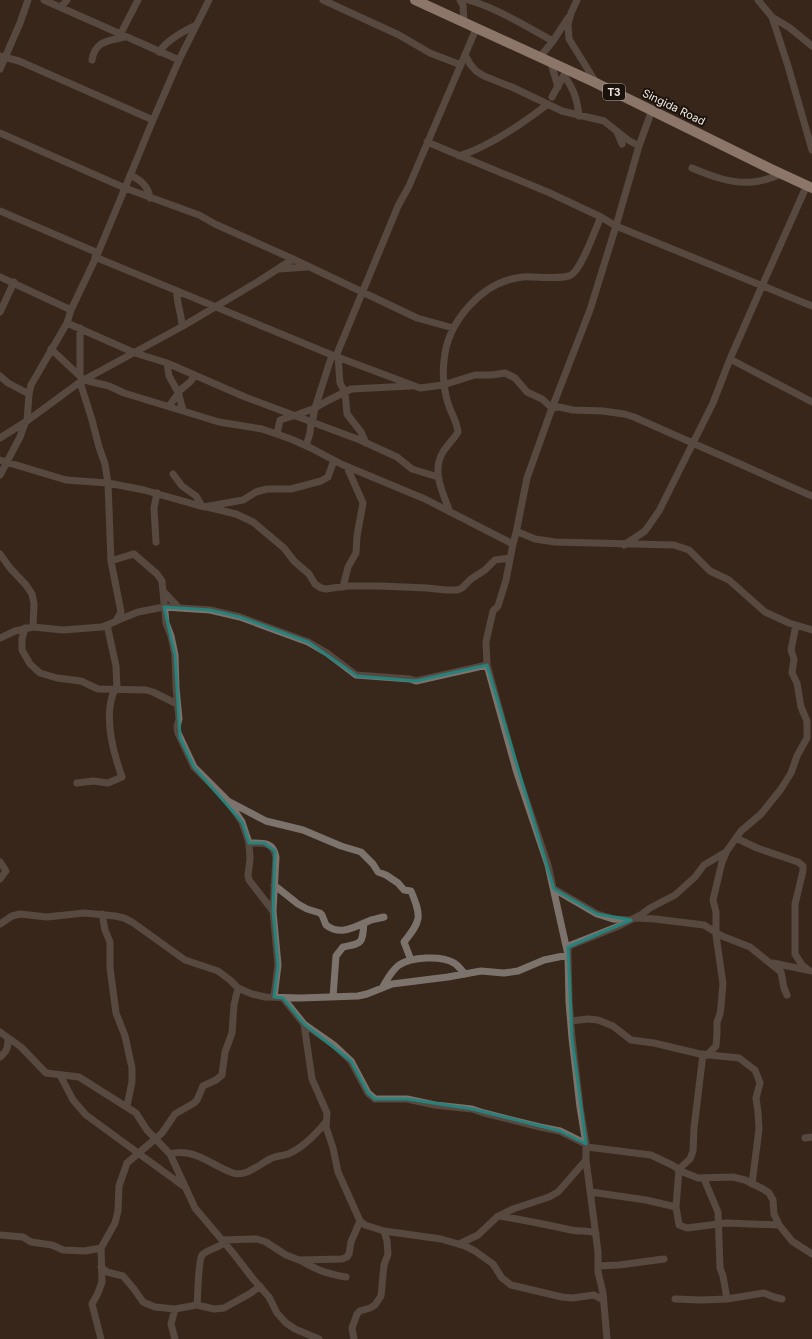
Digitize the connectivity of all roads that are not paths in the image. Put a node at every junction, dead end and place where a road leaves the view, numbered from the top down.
1 (28, 0) edge
2 (44, 0) edge
3 (67, 0) edge
4 (138, 0) edge
5 (208, 0) edge
6 (323, 0) edge
7 (415, 0) edge
8 (460, 0) edge
9 (468, 0) edge
10 (577, 0) edge
11 (758, 0) edge
12 (434, 5) edge
13 (61, 8) junction
14 (571, 13) junction
15 (772, 16) junction
16 (464, 23) junction
17 (196, 25) junction
18 (476, 29) junction
19 (122, 36) junction
20 (553, 41) junction
21 (812, 46) edge
22 (159, 52) junction
23 (465, 55) junction
24 (540, 57) junction
25 (2, 59) edge
26 (92, 60) dead end
27 (179, 60) junction
28 (551, 63) junction
29 (461, 64) junction
30 (0, 69) edge
31 (565, 73) junction
32 (597, 84) junction
33 (558, 87) junction
34 (552, 97) dead end
35 (548, 104) junction
36 (652, 110) junction
37 (579, 116) junction
38 (153, 120) junction
39 (617, 132) junction
40 (0, 133) edge
41 (427, 142) junction
42 (622, 144) dead end
43 (639, 146) junction
44 (812, 150) edge
45 (459, 156) junction
46 (692, 168) dead end
47 (783, 174) junction
48 (130, 175) junction
49 (810, 186) edge
50 (125, 188) junction
51 (150, 198) junction
52 (0, 211) edge
53 (601, 217) junction
54 (616, 226) junction
55 (96, 255) junction
56 (293, 259) junction
57 (309, 266) junction
58 (278, 269) junction
59 (0, 277) edge
60 (14, 282) junction
61 (762, 286) junction
62 (177, 291) junction
63 (362, 292) junction
64 (812, 306) edge
65 (214, 307) junction
66 (71, 310) junction
67 (0, 312) edge
68 (66, 323) junction
69 (182, 326) junction
70 (80, 328) junction
71 (453, 328) junction
72 (51, 349) junction
73 (135, 353) junction
74 (335, 356) junction
75 (730, 360) junction
76 (167, 363) junction
77 (195, 375) junction
78 (0, 376) edge
79 (81, 380) junction
80 (443, 385) junction
81 (414, 386) junction
82 (178, 392) junction
83 (344, 392) junction
84 (29, 394) junction
85 (812, 402) edge
86 (169, 406) junction
87 (316, 408) junction
88 (552, 408) junction
89 (183, 410) junction
90 (294, 416) junction
91 (279, 421) junction
92 (26, 422) junction
93 (311, 422) junction
94 (266, 431) junction
95 (277, 434) junction
96 (0, 438) edge
97 (692, 442) junction
98 (366, 443) junction
99 (306, 446) junction
100 (334, 460) junction
101 (3, 462) edge
102 (347, 467) junction
103 (174, 474) dead end
104 (0, 475) edge
105 (438, 477) junction
106 (108, 483) junction
107 (157, 493) junction
108 (812, 496) edge
109 (203, 506) junction
110 (450, 512) junction
111 (516, 533) junction
112 (156, 542) dead end
113 (513, 544) junction
114 (624, 545) junction
115 (0, 554) edge
116 (510, 558) junction
117 (111, 561) junction
118 (343, 587) junction
119 (163, 591) junction
120 (164, 607) junction
121 (178, 607) junction
122 (116, 621) junction
123 (107, 625) junction
124 (796, 625) junction
125 (33, 627) junction
126 (25, 628) junction
127 (812, 630) edge
128 (0, 638) edge
129 (488, 665) junction
130 (116, 689) junction
131 (178, 704) junction
132 (809, 719) edge
133 (77, 783) dead end
134 (228, 801) junction
135 (736, 838) junction
136 (249, 843) junction
137 (726, 852) junction
138 (0, 862) edge
139 (0, 879) edge
140 (274, 885) junction
141 (554, 889) junction
142 (273, 911) junction
143 (102, 914) junction
144 (384, 917) dead end
145 (633, 919) junction
146 (364, 923) junction
147 (0, 924) edge
148 (716, 932) junction
149 (568, 955) junction
150 (411, 960) junction
151 (771, 963) junction
152 (810, 970) edge
153 (465, 974) junction
154 (238, 988) junction
155 (382, 988) junction
156 (787, 995) dead end
157 (274, 997) junction
158 (333, 997) junction
159 (283, 998) junction
160 (571, 1020) junction
161 (304, 1024) junction
162 (0, 1032) edge
163 (8, 1039) junction
164 (705, 1055) junction
165 (0, 1057) edge
166 (60, 1075) junction
167 (127, 1106) junction
168 (326, 1123) junction
169 (156, 1139) junction
170 (587, 1145) junction
171 (138, 1154) junction
172 (170, 1154) junction
173 (586, 1160) junction
174 (679, 1170) junction
175 (704, 1178) junction
176 (752, 1184) junction
177 (186, 1188) junction
178 (590, 1192) junction
179 (676, 1207) junction
180 (500, 1216) junction
181 (360, 1221) junction
182 (718, 1224) junction
183 (779, 1225) junction
184 (384, 1231) junction
185 (596, 1233) junction
186 (0, 1235) edge
187 (223, 1242) junction
188 (459, 1244) junction
189 (101, 1248) junction
190 (812, 1254) edge
191 (664, 1259) dead end
192 (299, 1260) junction
193 (598, 1266) junction
194 (101, 1267) junction
195 (346, 1278) dead end
196 (260, 1286) junction
197 (675, 1299) dead end
198 (727, 1299) junction
199 (782, 1299) dead end
200 (603, 1300) junction
201 (197, 1305) junction
202 (175, 1309) junction
203 (101, 1339) edge
204 (175, 1339) edge
205 (319, 1339) edge
206 (354, 1339) edge
207 (607, 1339) edge

1 - 25 street
2 - 13 street
3 - 13 street
4 - 19 street
5 - 17 street
6 - 29 street
7 - 12 highway, Singida Road / T3
8 - 16 street
9 - 20 street
10 - 14 street
11 - 15 street
12 - 16 highway, Singida Road / T3
13 - 19 street
14 - 20 street
14 - 32 street
15 - 21 street
15 - 44 street
16 - 18 highway, Singida Road / T3
17 - 22 street
17 - 27 street
18 - 23 street
18 - 24 highway, Singida Road / T3
19 - 22 street
19 - 26 street
20 - 24 street
22 - 27 street
23 - 29 street
23 - 35 street
24 - 28 highway, Singida Road / T3
25 - 30 street
25 - 38 street
27 - 38 street
28 - 31 highway, Singida Road / T3
28 - 33 street
29 - 41 street
31 - 32 highway, Singida Road / T3
31 - 33 street
31 - 37 street
32 - 36 highway, Singida Road / T3
33 - 34 street
35 - 37 street
35 - 45 street
36 - 43 street
36 - 47 highway, Singida Road / T3
37 - 39 street
38 - 48 street
39 - 42 street
39 - 43 street
40 - 50 street
41 - 45 street
41 - 63 street
43 - 54 street
45 - 53 street
46 - 47 street
47 - 49 highway, Singida Road / T3
48 - 50 street
48 - 51 street
49 - 61 street
50 - 51 street
50 - 55 street
51 - 56 street
52 - 55 street
53 - 54 street
53 - 71 street
54 - 61 street
54 - 88 street
55 - 62 street
55 - 66 street
56 - 57 street
56 - 58 street
57 - 58 street
57 - 63 street
58 - 65 street
59 - 60 street
60 - 66 street
60 - 67 street
61 - 64 street
61 - 75 street
62 - 65 street
62 - 69 street
63 - 71 street
63 - 74 street
65 - 69 street
65 - 74 street
66 - 68 street
68 - 70 street
68 - 72 street
69 - 73 street
70 - 73 street
70 - 79 street
71 - 80 street
72 - 79 street
72 - 84 street
73 - 76 street
73 - 79 street
74 - 81 street
74 - 83 street
74 - 87 street
75 - 85 street
75 - 97 street
76 - 77 street
76 - 82 street
77 - 82 street
77 - 90 street
78 - 84 street
79 - 86 street
79 - 92 street
79 - 106 street
80 - 81 street
80 - 88 street
80 - 105 street
81 - 83 street
82 - 86 street
82 - 89 street
83 - 87 street
83 - 98 street
84 - 92 street
86 - 89 street
87 - 90 street
87 - 93 street
88 - 97 street
88 - 111 street
89 - 94 street
90 - 91 street
90 - 93 street
91 - 94 street
91 - 95 street
92 - 96 street
92 - 101 street
93 - 98 street
93 - 99 street
94 - 95 street
95 - 99 street
97 - 108 street
97 - 114 street
98 - 105 street
99 - 100 street
100 - 102 street
100 - 109 street
101 - 104 street
101 - 106 street
102 - 110 street
102 - 118 street
103 - 109 street
105 - 110 street
106 - 107 street
106 - 117 street
107 - 109 street
107 - 112 street
109 - 118 street
110 - 113 street
111 - 113 street
111 - 114 street
113 - 116 street
114 - 124 street
115 - 125 street
116 - 118 street
116 - 129 street
117 - 119 street
117 - 122 street
119 - 120 street
119 - 121 street
120 - 121 street
120 - 122 street
120 - 131 street
121 - 129 street
122 - 123 street
123 - 125 street
123 - 130 street
124 - 127 street
124 - 132 street
125 - 126 street
126 - 128 street
126 - 130 street
129 - 141 street
130 - 131 street
130 - 133 street
131 - 134 street
132 - 135 street
134 - 136 street
134 - 150 street
135 - 137 street
135 - 152 street
136 - 140 street
136 - 142 street
137 - 145 street
137 - 148 street
138 - 139 street
140 - 142 street
140 - 146 street
141 - 145 street
141 - 149 street
142 - 157 street
143 - 147 street
143 - 154 street
143 - 167 street
144 - 146 street
145 - 148 street
145 - 149 street
146 - 158 street
148 - 151 street
148 - 164 street
149 - 153 street
149 - 160 street
150 - 153 street
150 - 155 street
151 - 152 street
151 - 156 street
153 - 155 street
154 - 157 street
154 - 169 street
155 - 158 street
157 - 159 street
158 - 159 street
159 - 161 street
160 - 164 street
160 - 170 street
161 - 168 street
161 - 170 street
162 - 163 street
163 - 165 street
163 - 166 street
164 - 174 street
164 - 176 street
166 - 167 street
166 - 171 street
167 - 169 street
168 - 172 street
168 - 181 street
169 - 171 street
169 - 172 street
170 - 173 street
170 - 174 street
171 - 177 street
171 - 189 street
172 - 177 street
173 - 178 street
173 - 180 street
174 - 175 street
174 - 179 street
175 - 176 street
175 - 182 street
176 - 183 street
177 - 187 street
178 - 179 street
178 - 185 street
179 - 182 street
180 - 185 street
180 - 188 street
181 - 184 street
181 - 192 street
182 - 183 street
182 - 198 street
183 - 190 street
184 - 188 street
184 - 206 street
185 - 193 street
186 - 189 street
187 - 192 street
187 - 196 street
187 - 201 street
188 - 200 street
189 - 194 street
191 - 193 street
192 - 195 street
193 - 200 street
194 - 202 street
194 - 203 street
196 - 201 street
196 - 205 street
197 - 198 street
198 - 199 street
200 - 207 street
201 - 202 street
202 - 204 street

